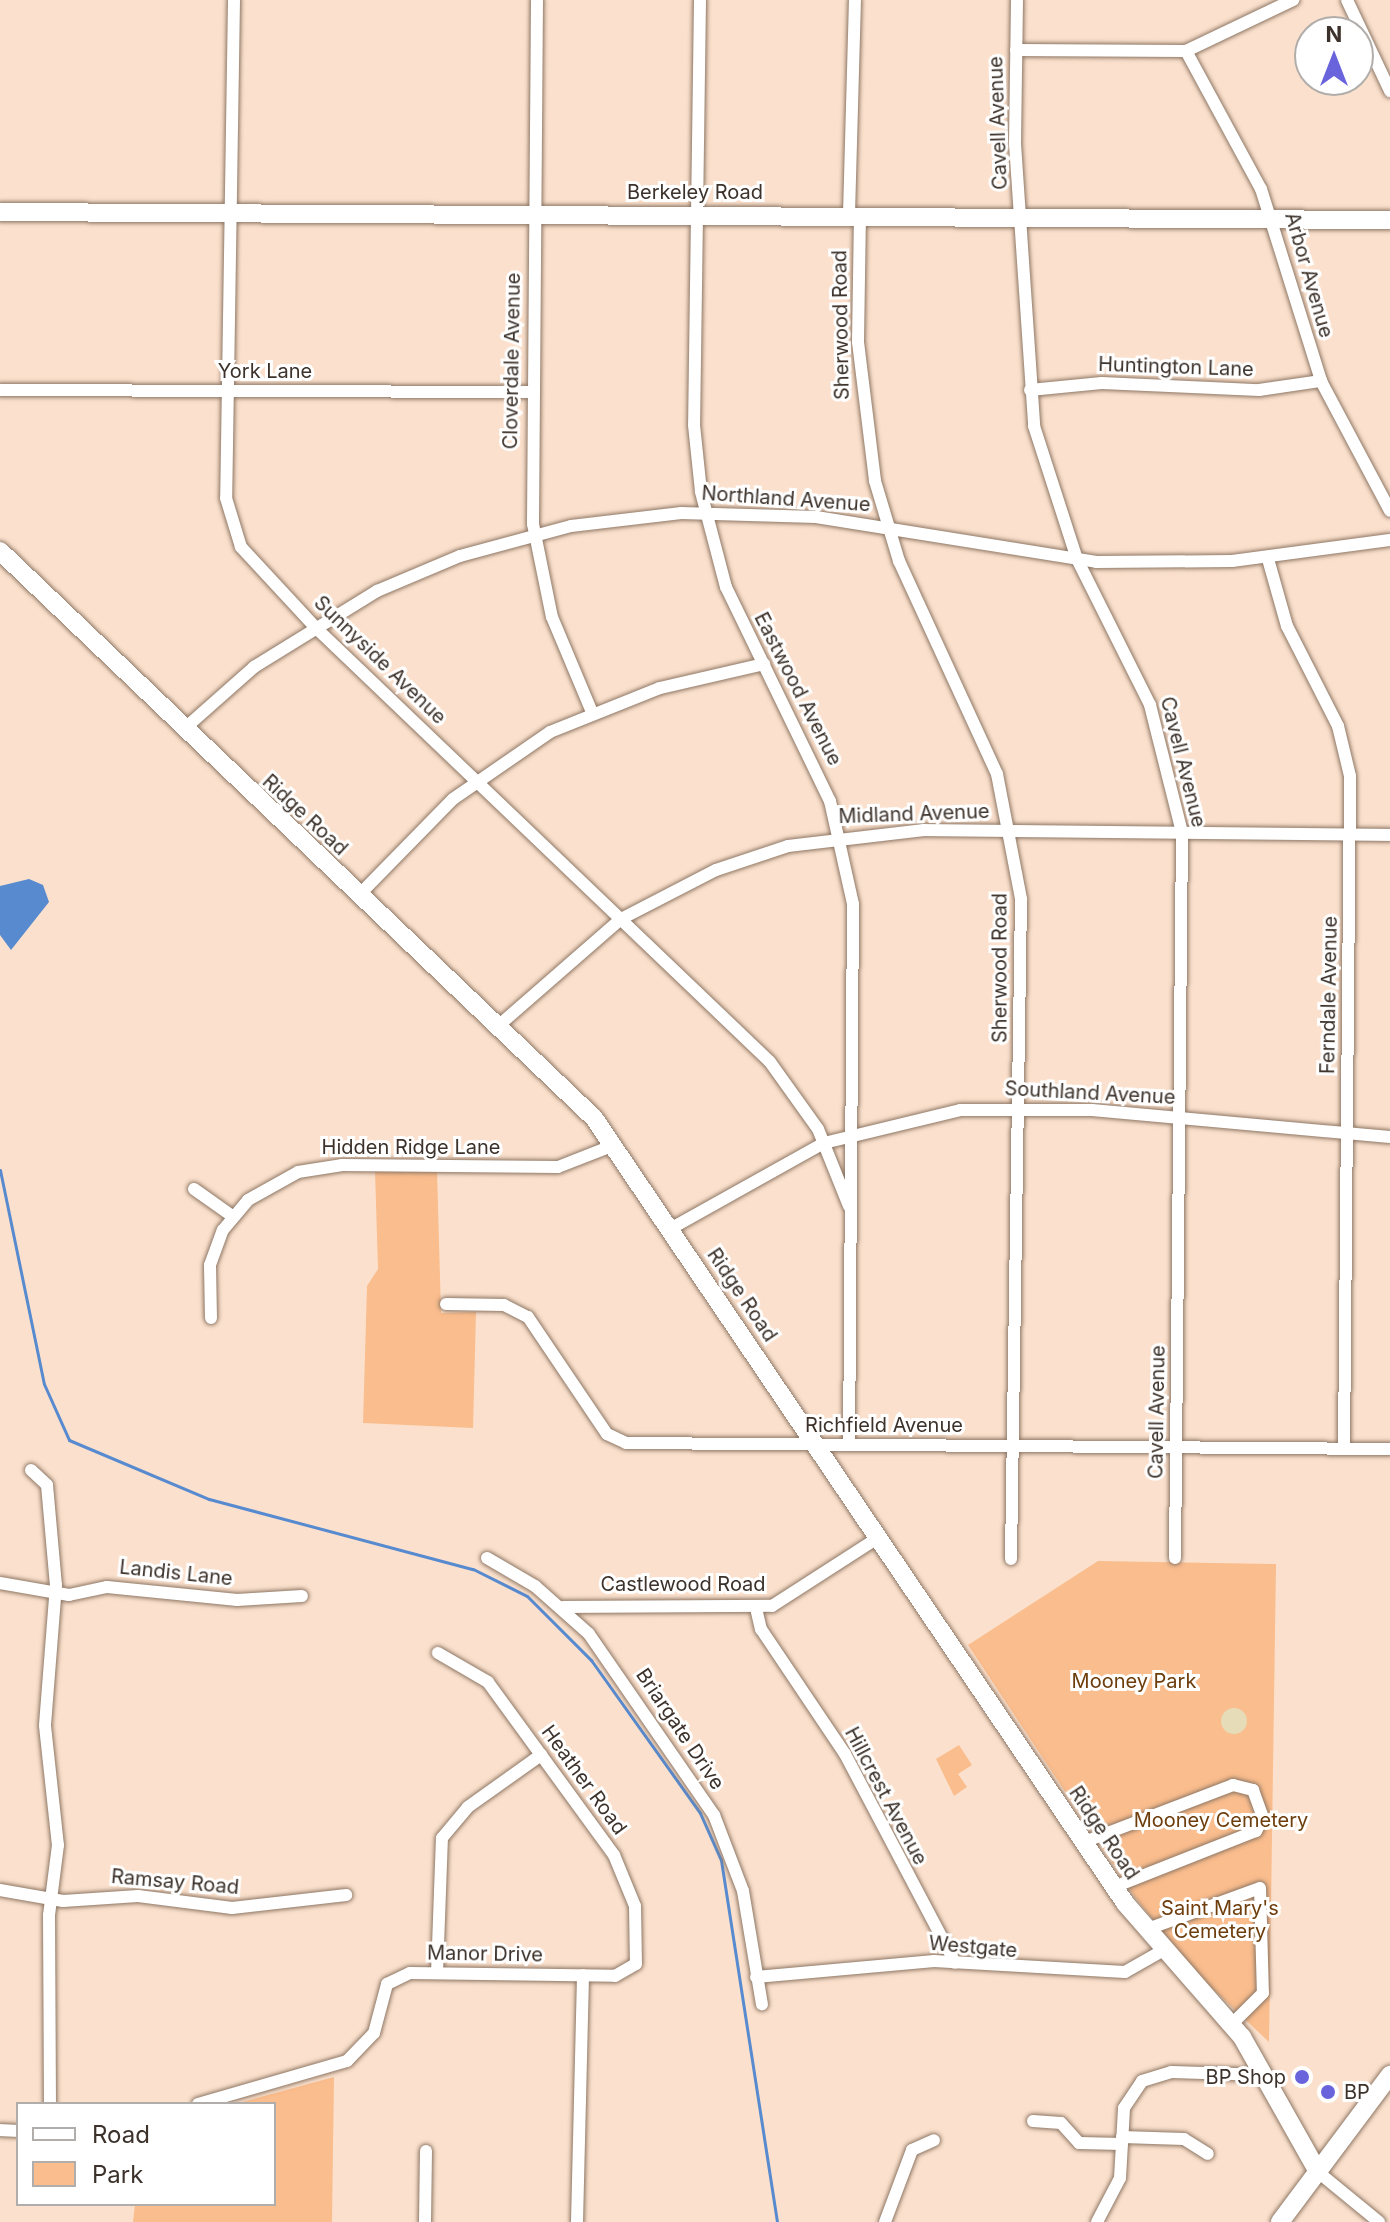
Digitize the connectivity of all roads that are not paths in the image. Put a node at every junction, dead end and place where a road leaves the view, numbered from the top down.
1 (234, 0) edge
2 (537, 0) edge
3 (700, 0) edge
4 (855, 0) edge
5 (1017, 0) edge
6 (1293, 0) edge
7 (1347, 0) edge
8 (1016, 50) junction
9 (1186, 51) junction
10 (1390, 91) edge
11 (0, 212) edge
12 (231, 213) junction
13 (535, 213) junction
14 (698, 214) junction
15 (854, 214) junction
16 (1023, 214) junction
17 (1272, 218) junction
18 (1390, 220) edge
19 (1321, 381) junction
20 (0, 390) edge
21 (1030, 390) junction
22 (228, 391) junction
23 (531, 392) junction
24 (1390, 511) edge
25 (705, 512) junction
26 (887, 526) junction
27 (535, 534) junction
28 (1390, 540) edge
29 (0, 551) edge
30 (1077, 559) junction
31 (1268, 559) junction
32 (315, 627) junction
33 (764, 664) junction
34 (592, 712) junction
35 (184, 729) junction
36 (477, 780) junction
37 (1011, 831) junction
38 (1182, 832) junction
39 (1352, 834) junction
40 (840, 835) junction
41 (1390, 835) edge
42 (359, 895) junction
43 (621, 919) junction
44 (497, 1027) junction
45 (1019, 1107) junction
46 (1182, 1117) junction
47 (855, 1132) junction
48 (1347, 1136) junction
49 (1390, 1137) edge
50 (824, 1143) junction
51 (612, 1146) junction
52 (194, 1189) dead end
53 (850, 1209) junction
54 (232, 1216) junction
55 (670, 1229) junction
56 (446, 1304) dead end
57 (211, 1318) dead end
58 (814, 1442) junction
59 (849, 1445) junction
60 (1012, 1446) junction
61 (1176, 1449) junction
62 (1344, 1449) junction
63 (1390, 1449) edge
64 (31, 1470) dead end
65 (879, 1537) junction
66 (487, 1558) dead end
67 (1175, 1558) dead end
68 (1011, 1559) dead end
69 (0, 1583) edge
70 (56, 1594) junction
71 (302, 1596) dead end
72 (563, 1607) junction
73 (756, 1608) junction
74 (438, 1653) dead end
75 (541, 1755) junction
76 (1084, 1842) junction
77 (1114, 1887) junction
78 (0, 1890) edge
79 (346, 1895) dead end
80 (50, 1898) junction
81 (1145, 1930) junction
82 (1160, 1952) junction
83 (955, 1963) junction
84 (636, 1964) joint
85 (437, 1973) junction
86 (583, 1975) junction
87 (756, 1977) junction
88 (762, 2004) dead end
89 (1232, 2024) junction
90 (1266, 2075) junction
91 (1390, 2075) edge
92 (50, 2102) edge
93 (205, 2102) edge
94 (1033, 2121) dead end
95 (934, 2140) dead end
96 (1122, 2140) junction
97 (426, 2151) dead end
98 (1208, 2154) dead end
99 (1318, 2172) junction
100 (1102, 2220) edge
101 (425, 2222) edge
102 (577, 2222) edge
103 (885, 2222) edge
104 (1280, 2222) edge
105 (1379, 2222) edge

1 - 12 street, Sunnyside Avenue
2 - 13 street, Cloverdale Avenue
3 - 14 street, Eastwood Avenue
4 - 15 street, Sherwood Road
5 - 8 street, Cavell Avenue
6 - 9 street
7 - 10 street
8 - 9 street
8 - 16 street, Cavell Avenue
9 - 17 street, Arbor Avenue
11 - 12 street, Berkeley Road
12 - 13 street, Berkeley Road
12 - 22 street, Sunnyside Avenue
13 - 14 street, Berkeley Road
13 - 23 street, Cloverdale Avenue
14 - 15 street, Berkeley Road
14 - 25 street, Eastwood Avenue
15 - 16 street, Berkeley Road
15 - 26 street, Sherwood Road
16 - 17 street, Berkeley Road
16 - 21 street, Cavell Avenue
17 - 18 street, Berkeley Road
17 - 19 street, Arbor Avenue
19 - 21 street, Huntington Lane
19 - 24 street, Arbor Avenue
20 - 22 street, York Lane
21 - 30 street, Cavell Avenue
22 - 23 street, York Lane
22 - 32 street, Sunnyside Avenue
23 - 27 street, Cloverdale Avenue
25 - 26 street, Northland Avenue
25 - 27 street, Northland Avenue
25 - 33 street, Eastwood Avenue
26 - 30 street, Northland Avenue
26 - 37 street, Sherwood Road
27 - 32 street, Northland Avenue
27 - 34 street, Cloverdale Avenue
28 - 31 street, Northland Avenue
29 - 35 street, Ridge Road
30 - 31 street, Northland Avenue
30 - 38 street, Cavell Avenue
31 - 39 street, Ferndale Avenue
32 - 35 street, Northland Avenue
32 - 36 street, Sunnyside Avenue
33 - 34 street
33 - 40 street, Eastwood Avenue
34 - 36 street
35 - 42 street, Ridge Road
36 - 42 street
36 - 43 street, Sunnyside Avenue
37 - 38 street, Midland Avenue
37 - 40 street, Midland Avenue
37 - 45 street, Sherwood Road
38 - 39 street, Midland Avenue
38 - 46 street, Cavell Avenue
39 - 41 street, Midland Avenue
39 - 48 street, Ferndale Avenue
40 - 43 street, Midland Avenue
40 - 47 street, Eastwood Avenue
42 - 44 street, Ridge Road
43 - 44 street, Midland Avenue
43 - 50 street, Sunnyside Avenue
44 - 51 street, Ridge Road
45 - 46 street, Southland Avenue
45 - 47 street, Southland Avenue
45 - 60 street, Sherwood Road
46 - 48 street, Southland Avenue
46 - 61 street, Cavell Avenue
47 - 50 street, Southland Avenue
47 - 53 street, Eastwood Avenue
48 - 49 street, Southland Avenue
48 - 62 street, Ferndale Avenue
50 - 53 street, Sunnyside Avenue
50 - 55 street, Southland Avenue
51 - 54 street, Hidden Ridge Lane
51 - 55 street, Ridge Road
52 - 54 street
53 - 59 street, Eastwood Avenue
54 - 57 street, Hidden Ridge Lane
55 - 58 street, Ridge Road
56 - 58 street, Richfield Avenue
58 - 59 street, Richfield Avenue
58 - 65 street, Ridge Road
59 - 60 street, Richfield Avenue
60 - 61 street, Richfield Avenue
60 - 68 street, Sherwood Road
61 - 62 street, Richfield Avenue
61 - 67 street, Cavell Avenue
62 - 63 street, Richfield Avenue
64 - 70 street
65 - 73 street, Castlewood Road
65 - 76 street, Ridge Road
66 - 72 street, Briargate Drive
69 - 70 street, Landis Lane
70 - 71 street, Landis Lane
70 - 80 street
72 - 73 street, Castlewood Road
72 - 87 street, Briargate Drive
73 - 83 street, Hillcrest Avenue
74 - 75 street, Heather Road
75 - 84 street, Heather Road
75 - 85 street
76 - 77 street, Ridge Road
76 - 77 street
77 - 81 street, Ridge Road
78 - 80 street, Ramsay Road
79 - 80 street, Ramsay Road
80 - 92 street
81 - 82 street, Ridge Road
81 - 89 street
82 - 83 street, Westgate
82 - 89 street, Ridge Road
83 - 87 street, Westgate
84 - 86 street, Manor Drive
85 - 86 street, Manor Drive
85 - 93 street, Manor Drive
86 - 102 street
87 - 88 street
89 - 90 street, Ridge Road
90 - 96 street
90 - 99 street, Ridge Road
91 - 99 street
94 - 96 street
95 - 103 street
96 - 98 street
96 - 100 street
97 - 101 street
99 - 104 street
99 - 105 street

